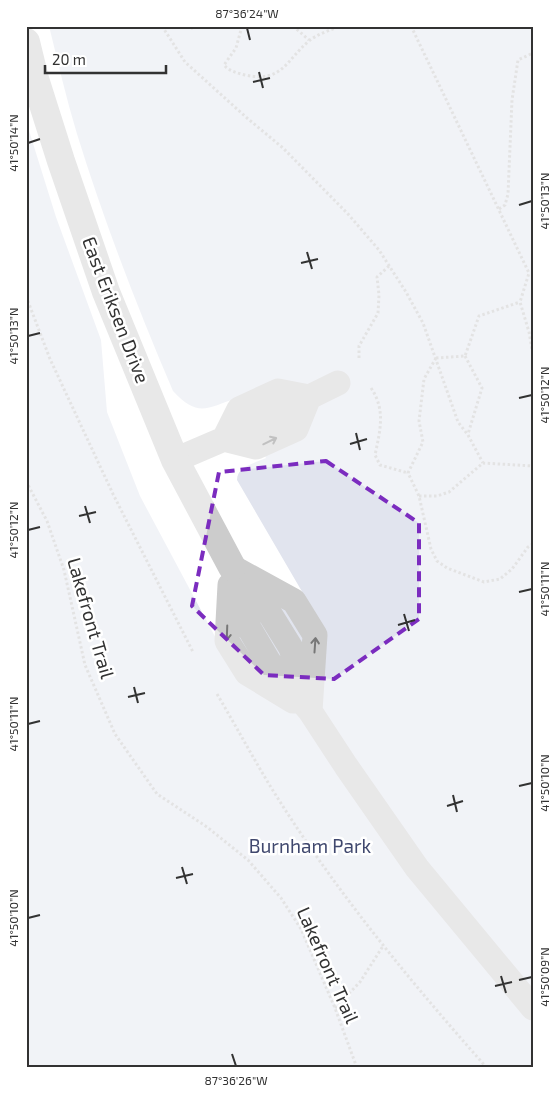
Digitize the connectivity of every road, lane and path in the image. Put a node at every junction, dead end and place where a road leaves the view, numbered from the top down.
1 (162, 26) edge
2 (191, 26) edge
3 (194, 26) edge
4 (242, 26) edge
5 (293, 26) edge
6 (340, 26) edge
7 (411, 26) edge
8 (531, 26) edge
9 (533, 30) edge
10 (309, 40) junction
11 (26, 42) edge
12 (533, 53) edge
13 (499, 209) junction
14 (389, 266) junction
15 (520, 302) junction
16 (533, 355) edge
17 (465, 356) junction
18 (436, 358) junction
19 (358, 363) dead end
20 (338, 383) dead end
21 (368, 384) dead end
22 (468, 435) junction
23 (175, 460) junction
24 (482, 462) junction
25 (533, 466) edge
26 (408, 473) junction
27 (26, 481) edge
28 (419, 496) junction
29 (533, 544) edge
30 (232, 567) junction
31 (310, 711) junction
32 (383, 946) dead end
33 (335, 1008) junction
34 (533, 1008) edge
35 (357, 1068) edge

1 - 14 path
2 - 3 path
4 - 10 path
5 - 10 path
6 - 10 path
7 - 13 path
8 - 9 path
11 - 23 street, East Eriksen Drive
12 - 13 path
13 - 15 path
14 - 18 path
14 - 19 path
15 - 16 path
15 - 17 path
17 - 18 path
17 - 22 path
18 - 22 path
18 - 26 path
20 - 23 lane
21 - 26 path
22 - 24 path
23 - 30 street, East Eriksen Drive
24 - 25 path
24 - 28 path
26 - 28 path
27 - 33 path, Lakefront Trail
28 - 29 path
30 - 31 lane
31 -> 30 lane
31 - 34 lane
32 - 33 path
33 - 35 path, Lakefront Trail

